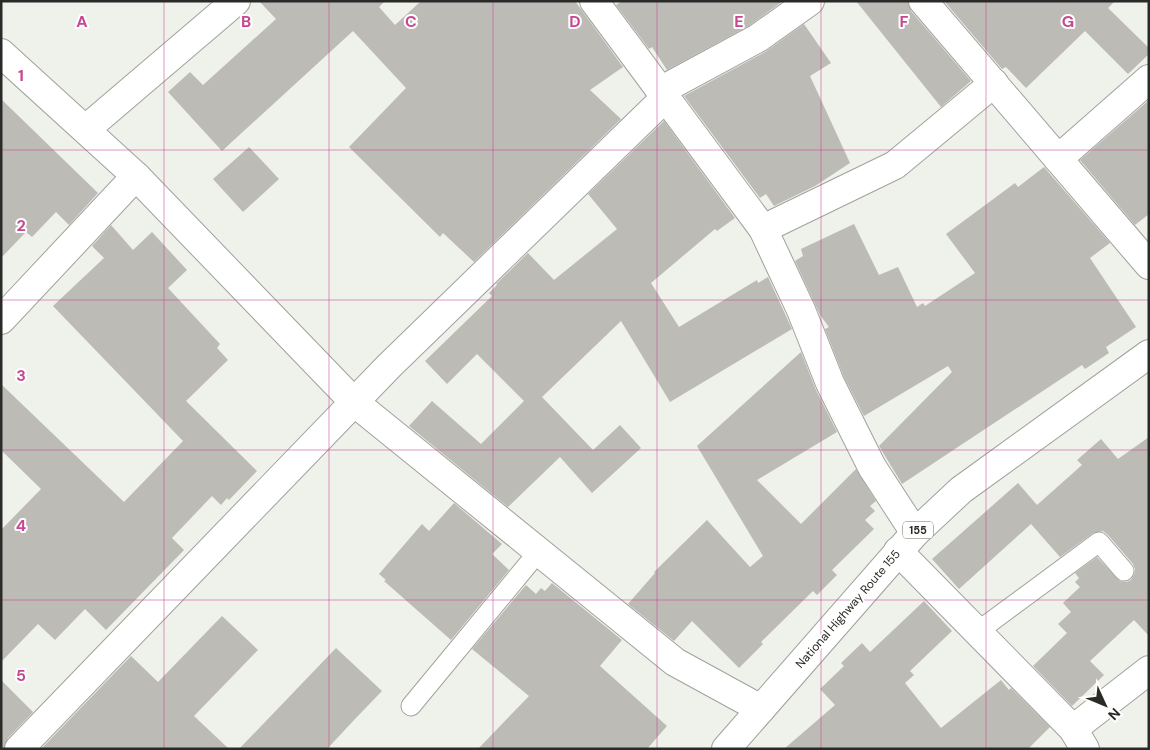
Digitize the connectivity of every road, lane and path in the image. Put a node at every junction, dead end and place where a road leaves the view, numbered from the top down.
1 (236, 1) edge
2 (594, 1) edge
3 (810, 1) edge
4 (923, 1) edge
5 (1, 53) edge
6 (1149, 79) edge
7 (994, 83) junction
8 (662, 95) junction
9 (86, 129) junction
10 (1058, 159) junction
11 (136, 176) junction
12 (763, 229) junction
13 (1149, 265) edge
14 (1, 320) edge
15 (1149, 354) edge
16 (354, 402) junction
17 (906, 542) junction
18 (539, 551) junction
19 (1124, 571) dead end
20 (978, 632) junction
21 (1149, 670) edge
22 (411, 706) dead end
23 (760, 709) junction
24 (1079, 739) edge
25 (737, 745) edge
26 (19, 749) edge

1 - 9 main road
2 - 8 main road
3 - 8 main road
4 - 7 main road
5 - 9 main road
6 - 10 main road
7 - 10 main road
7 - 12 main road
8 - 12 main road
8 - 16 main road
9 - 11 main road
10 - 13 main road
11 - 14 main road
11 - 16 main road
12 - 17 main road
15 - 17 main road, National Highway Route 155 / 155
16 - 18 main road
16 - 26 main road
17 - 20 main road
17 - 23 main road, National Highway Route 155 / 155
18 - 22 lane
18 - 23 main road
19 - 20 lane
20 - 24 main road
21 - 24 main road
23 - 25 main road, National Highway Route 155 / 155

